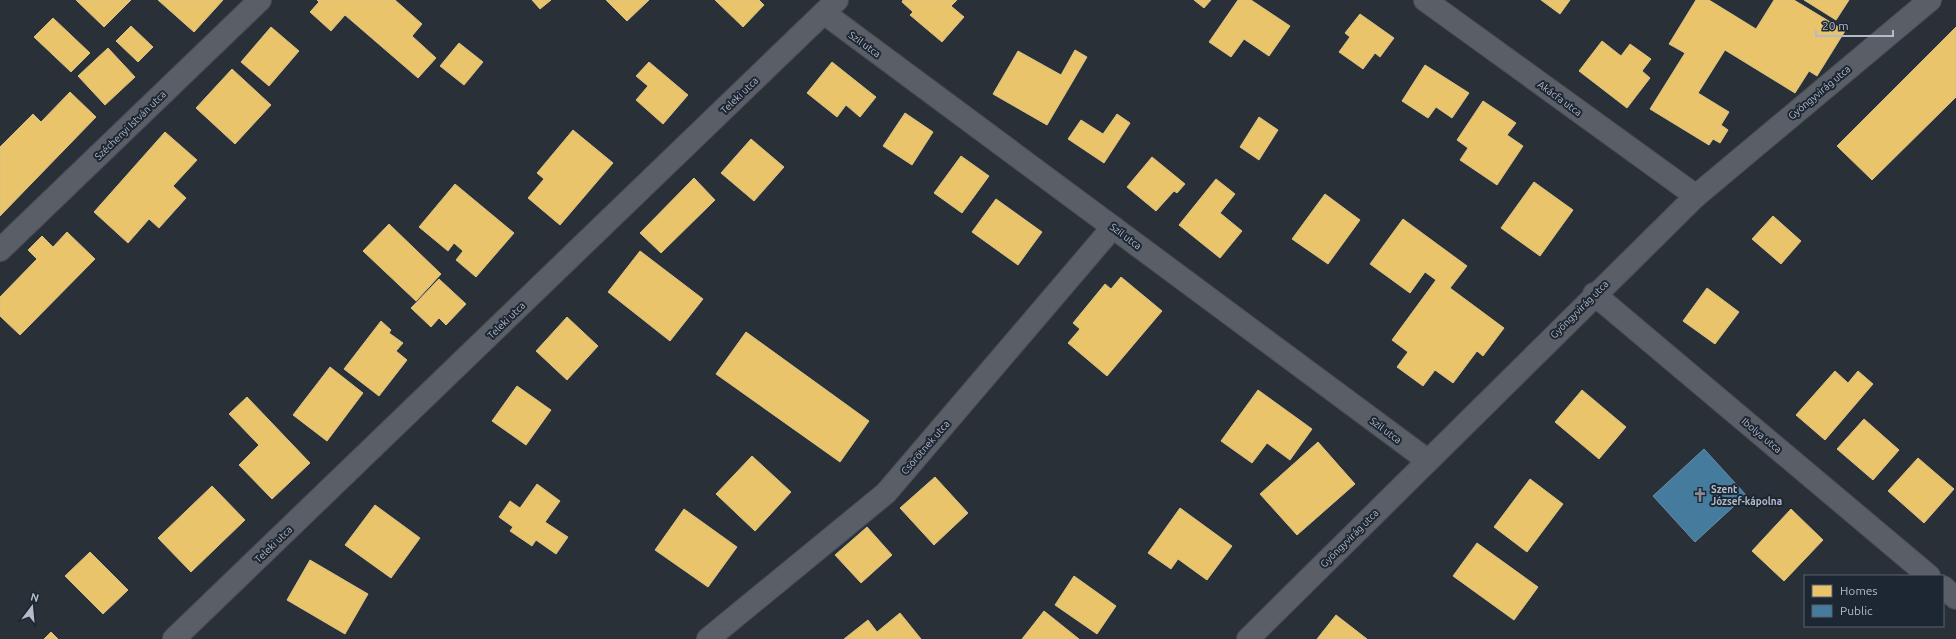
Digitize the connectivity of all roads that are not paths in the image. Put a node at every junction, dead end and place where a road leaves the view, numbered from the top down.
1 (260, 0) edge
2 (1425, 0) edge
3 (1930, 0) edge
4 (831, 7) edge
5 (1696, 196) junction
6 (1114, 227) junction
7 (0, 250) edge
8 (1594, 294) junction
9 (1427, 460) junction
10 (1928, 575) edge
11 (1944, 588) edge
12 (1956, 598) edge
13 (174, 639) edge
14 (708, 639) edge
15 (1248, 639) edge

1 - 7 street, Széchenyi István utca
2 - 5 street, Akácfa utca
3 - 5 street, Gyöngyvirág utca
4 - 6 street, Szil utca
4 - 13 street, Teleki utca
5 - 8 street, Gyöngyvirág utca
6 - 9 street, Szil utca
6 - 14 street, Csörötnek utca
8 - 9 street, Gyöngyvirág utca
8 - 10 street, Ibolya utca
9 - 15 street, Gyöngyvirág utca
11 - 12 street

